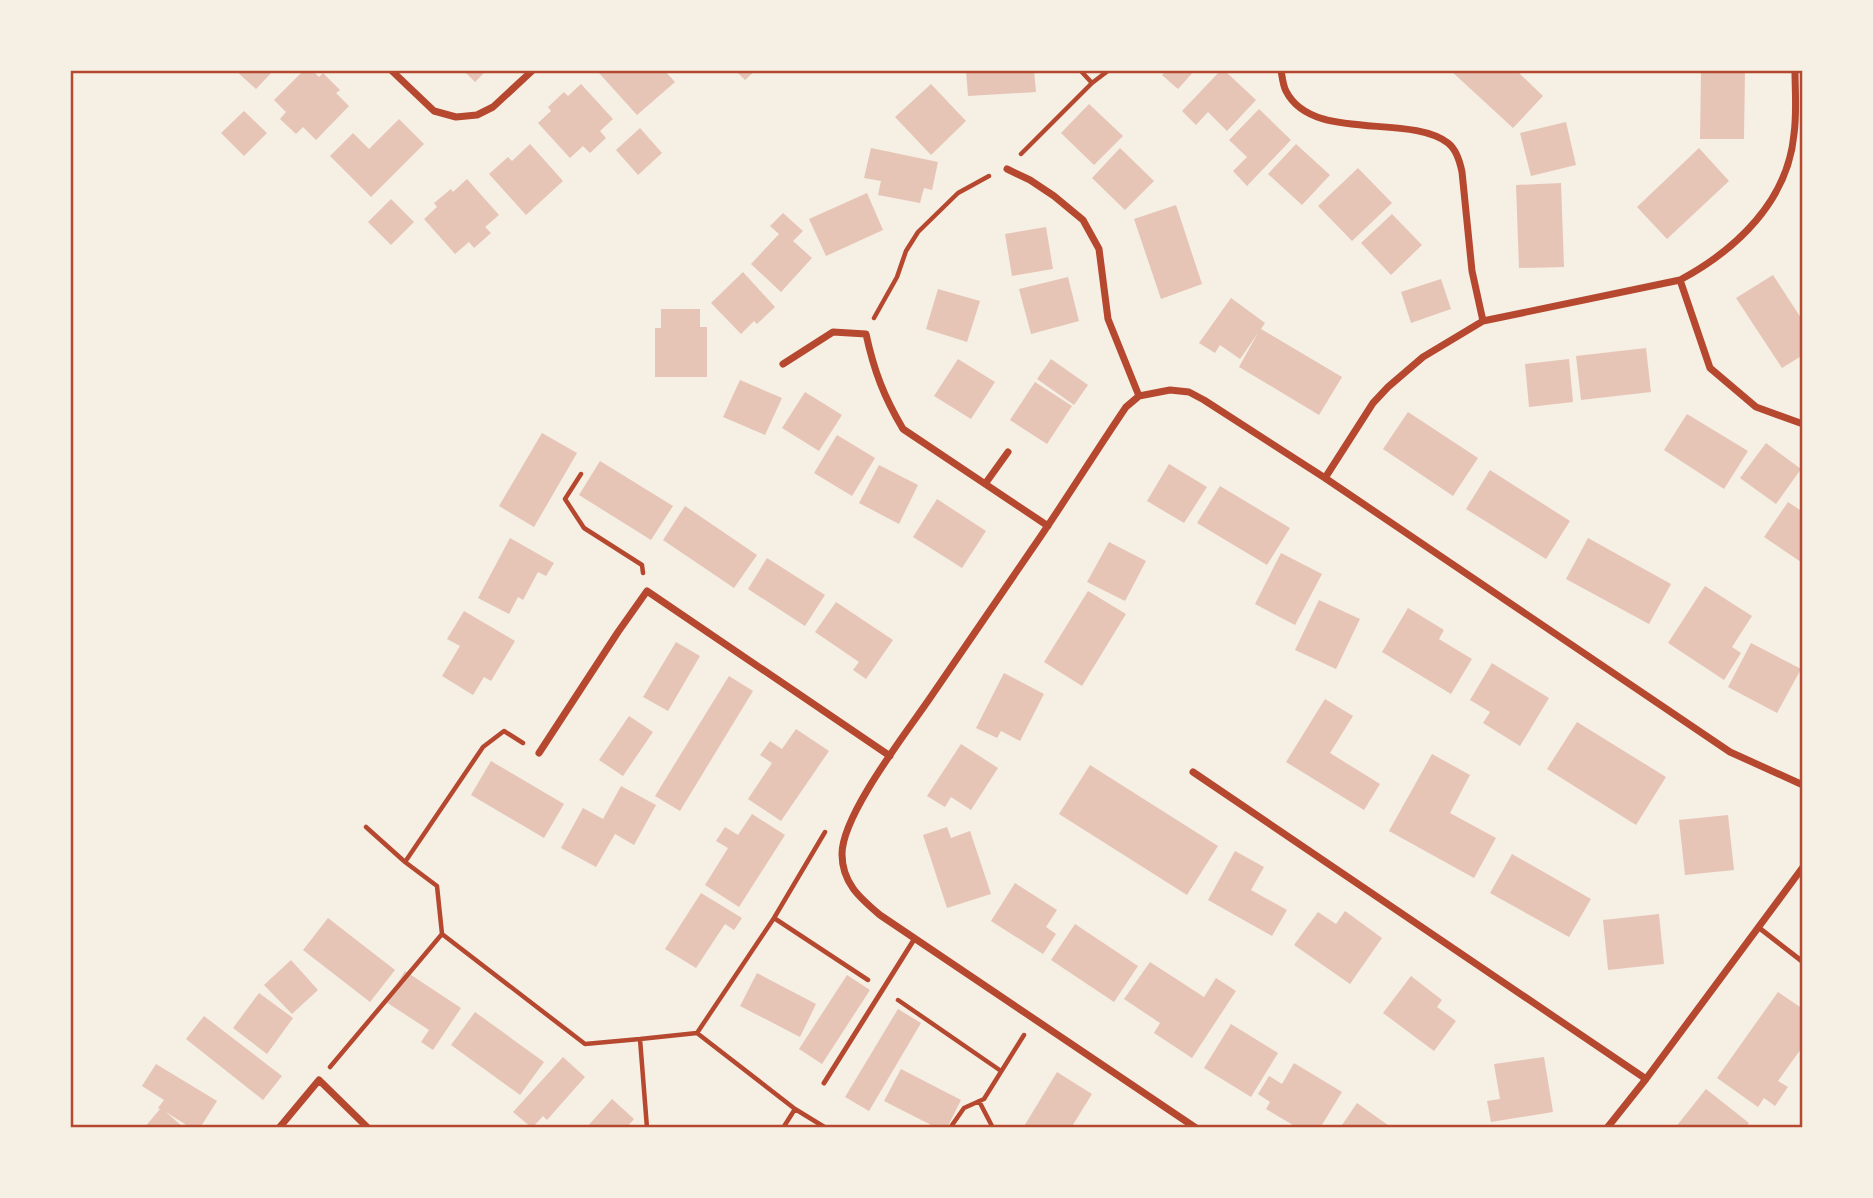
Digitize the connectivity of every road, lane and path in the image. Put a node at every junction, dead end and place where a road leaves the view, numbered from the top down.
1 (391, 70) edge
2 (533, 70) edge
3 (1080, 70) edge
4 (1109, 70) edge
5 (1281, 70) edge
6 (1795, 70) edge
7 (1092, 83) junction
8 (1007, 169) junction
9 (1680, 280) junction
10 (1483, 321) junction
11 (866, 334) junction
12 (783, 364) dead end
13 (1139, 397) junction
14 (1803, 424) edge
15 (1008, 452) dead end
16 (581, 474) dead end
17 (1325, 478) junction
18 (985, 484) junction
19 (1048, 526) junction
20 (647, 591) junction
21 (538, 754) joint
22 (890, 756) junction
23 (1193, 772) dead end
24 (1803, 785) edge
25 (366, 827) dead end
26 (845, 833) junction
27 (405, 862) junction
28 (1803, 867) edge
29 (1758, 927) junction
30 (442, 934) junction
31 (915, 939) junction
32 (1803, 962) edge
33 (1034, 1019) junction
34 (697, 1033) junction
35 (640, 1039) junction
36 (1646, 1079) junction
37 (319, 1080) junction
38 (824, 1083) dead end
39 (979, 1101) junction
40 (795, 1109) junction
41 (279, 1128) edge
42 (368, 1128) edge
43 (647, 1128) edge
44 (783, 1128) edge
45 (826, 1128) edge
46 (950, 1128) edge
47 (993, 1128) edge
48 (1196, 1128) edge
49 (1607, 1128) edge

1 - 2 street
3 - 7 path
4 - 7 path
5 - 10 street
6 - 9 street
7 - 8 path
8 - 11 path
8 - 13 street
9 - 10 street
9 - 14 street
10 - 17 street
11 - 12 street
11 - 18 street
13 - 17 street
13 - 19 street
15 - 18 street
16 - 20 path
17 - 24 street
18 - 19 street
19 - 22 street
20 - 21 street
20 - 22 street
21 - 27 path
22 - 26 street
23 - 36 street
25 - 27 path
26 - 31 street
26 - 34 path
27 - 30 path
28 - 29 street
29 - 32 lane
29 - 36 street
30 - 35 path
30 - 37 path
31 - 33 street
31 - 38 lane
33 - 39 path
33 - 48 street
34 - 35 path
34 - 40 path
35 - 43 path
36 - 49 street
37 - 41 street
37 - 42 street
39 - 46 path
39 - 47 path
40 - 44 path
40 - 45 path

